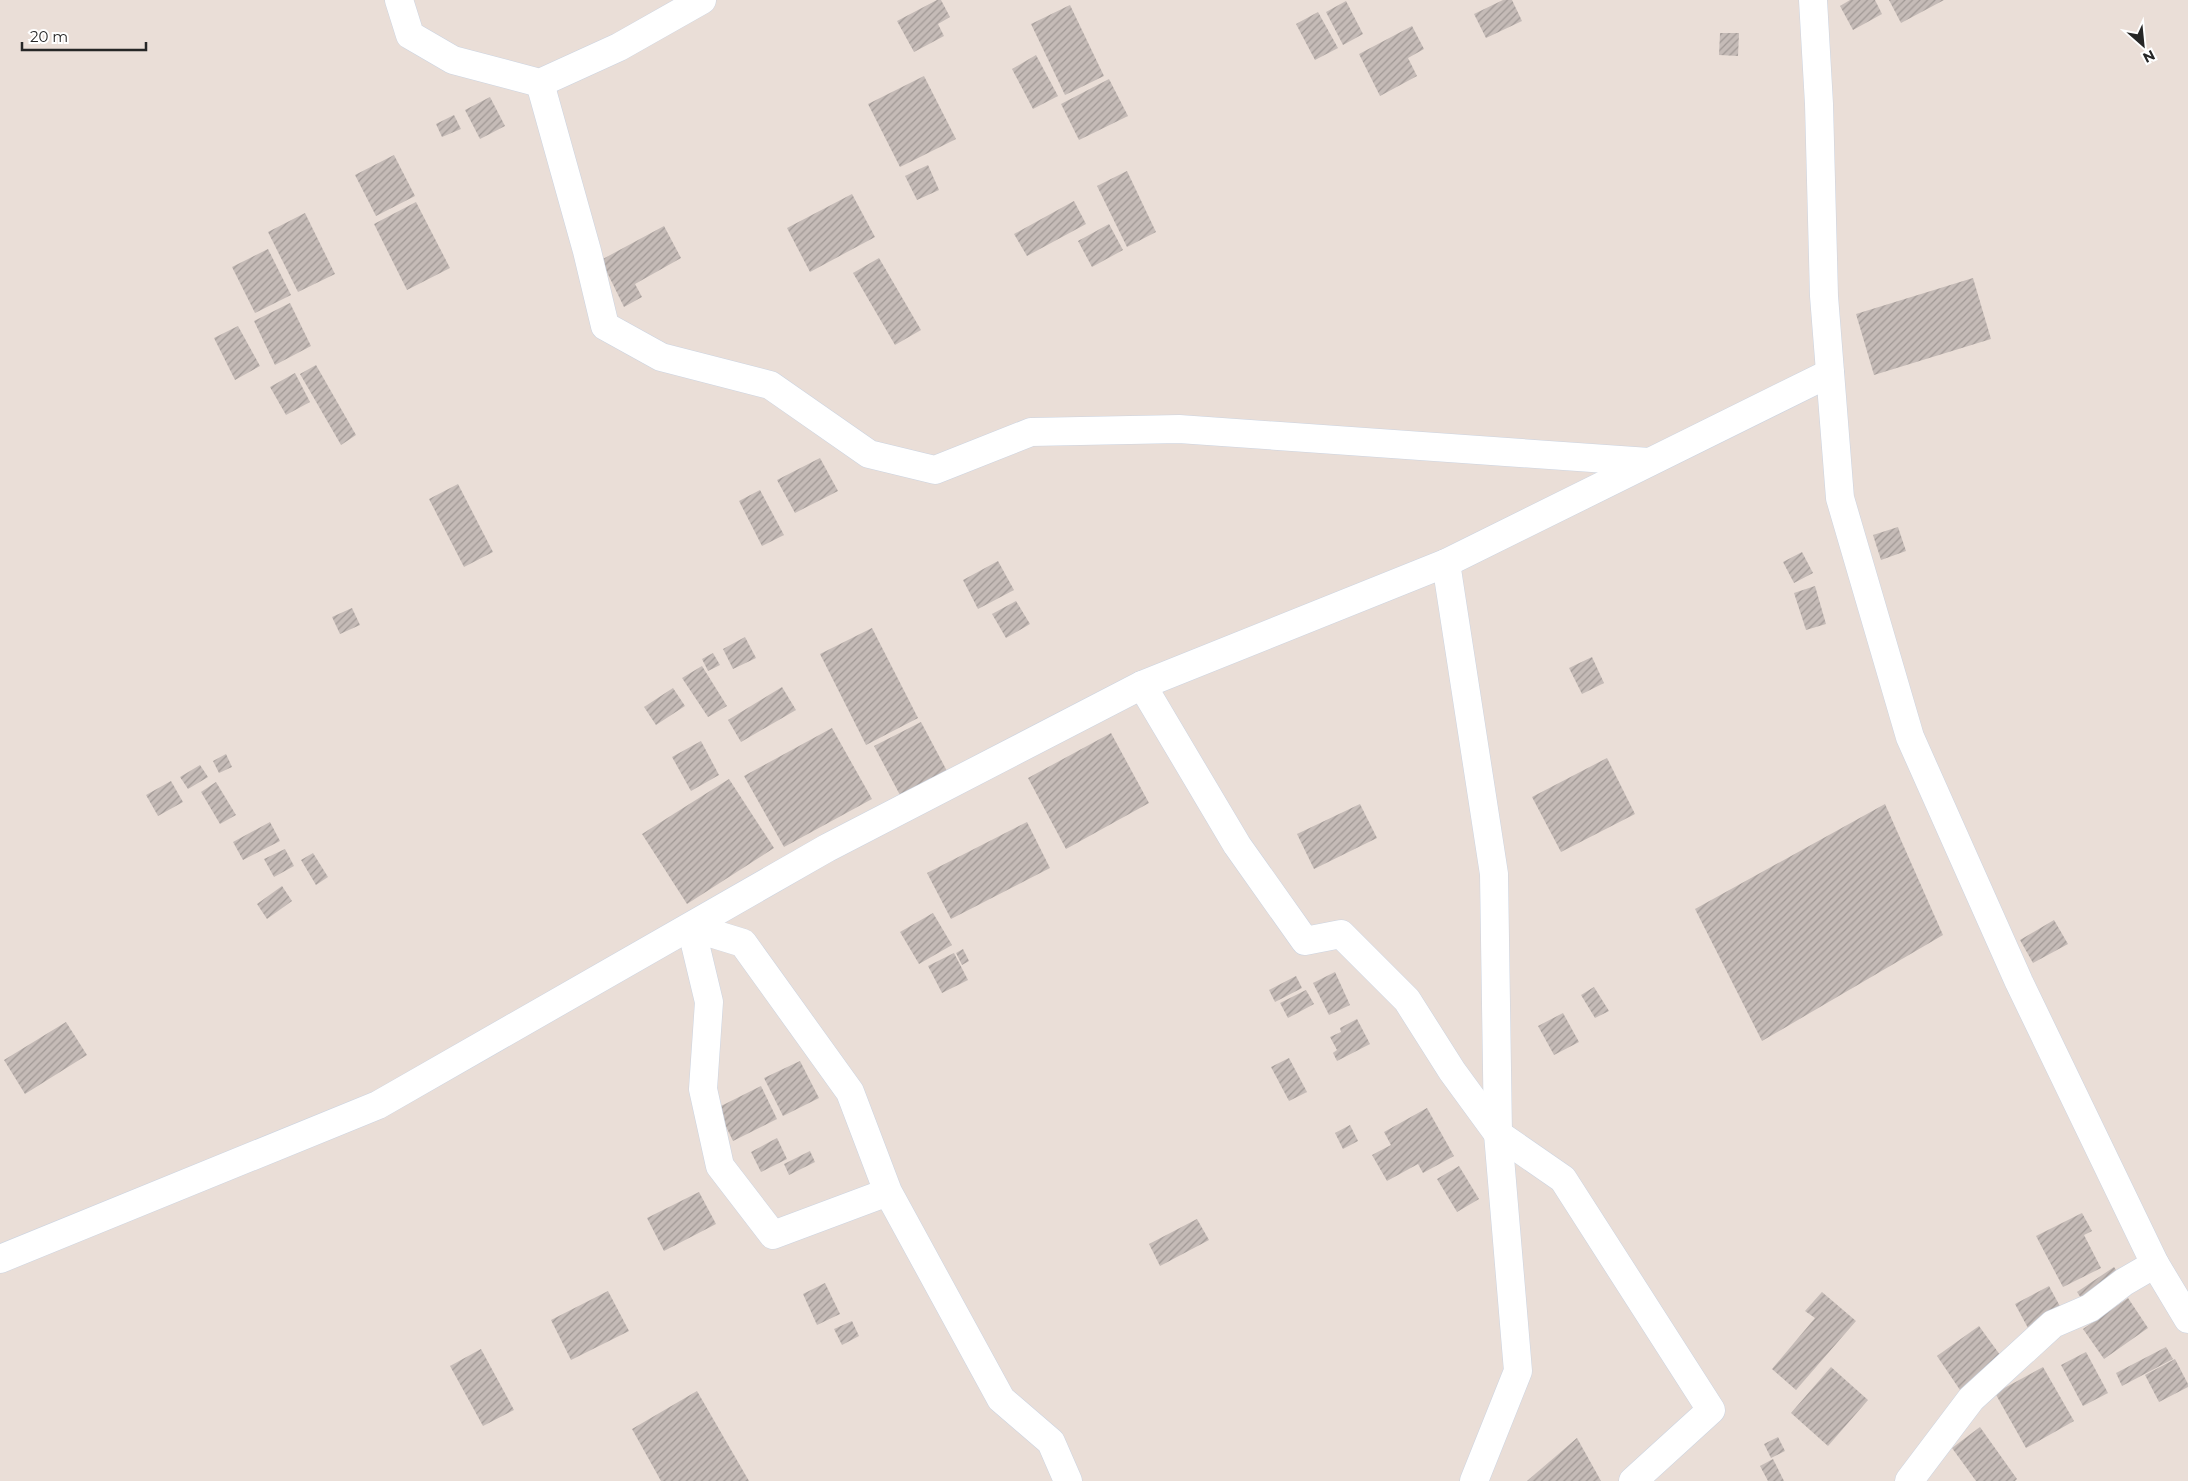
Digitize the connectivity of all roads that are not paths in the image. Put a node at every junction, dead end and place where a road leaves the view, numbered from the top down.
1 (398, 0) edge
2 (702, 0) edge
3 (1814, 0) edge
4 (540, 83) junction
5 (1830, 373) junction
6 (1649, 462) junction
7 (1446, 563) junction
8 (1142, 685) junction
9 (691, 927) junction
10 (1498, 1134) junction
11 (888, 1192) junction
12 (0, 1259) edge
13 (2156, 1264) junction
14 (2188, 1318) edge
15 (1068, 1481) edge
16 (1474, 1481) edge
17 (1633, 1481) edge
18 (1909, 1481) edge

1 - 4 street
2 - 4 street
3 - 5 street
4 - 6 street
5 - 6 street
5 - 13 street
6 - 7 street
7 - 8 street
7 - 10 street
8 - 9 street
8 - 10 street
9 - 11 street
9 - 11 street
9 - 12 street
10 - 16 street
10 - 17 street
11 - 15 street
13 - 14 street
13 - 18 street

